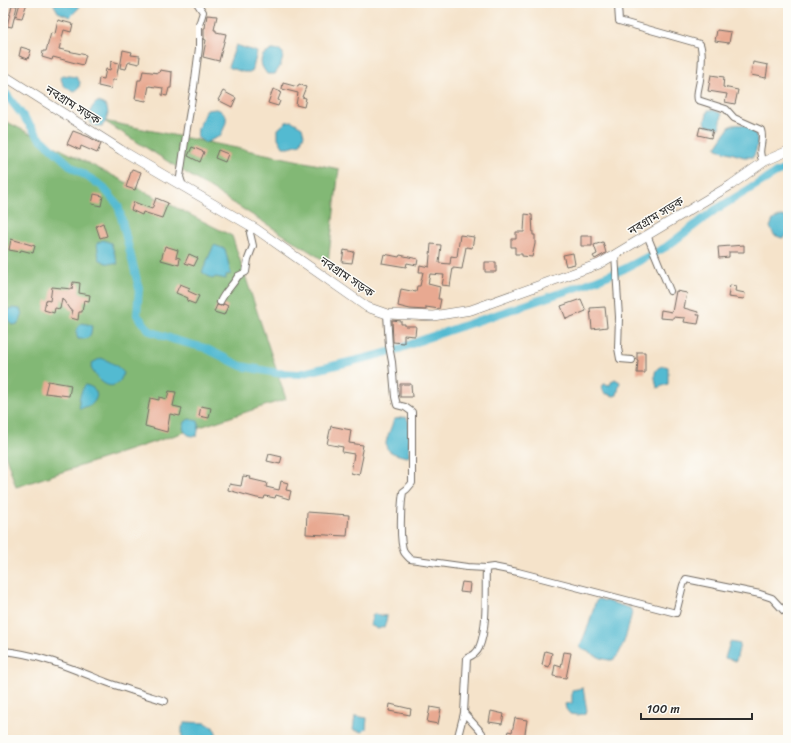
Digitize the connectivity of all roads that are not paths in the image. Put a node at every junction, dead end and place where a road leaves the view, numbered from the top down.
1 (197, 3) edge
2 (617, 3) edge
3 (3, 75) edge
4 (788, 151) edge
5 (763, 162) junction
6 (183, 186) junction
7 (253, 227) junction
8 (647, 235) junction
9 (615, 254) junction
10 (670, 291) dead end
11 (220, 302) dead end
12 (388, 314) junction
13 (632, 360) dead end
14 (486, 568) junction
15 (784, 611) dead end
16 (3, 651) edge
17 (165, 701) dead end
18 (464, 713) junction
19 (457, 740) edge
20 (483, 740) edge

1 - 6 street
2 - 5 street
3 - 6 main road, নবগ্রাম সড়ক
4 - 5 main road, নবগ্রাম সড়ক
5 - 8 main road, নবগ্রাম সড়ক
6 - 7 main road, নবগ্রাম সড়ক
7 - 11 street
7 - 12 main road, নবগ্রাম সড়ক
8 - 9 main road, নবগ্রাম সড়ক
8 - 10 street
9 - 12 main road, নবগ্রাম সড়ক
9 - 13 street
12 - 14 street
14 - 15 street
14 - 18 street
16 - 17 street
18 - 19 street
18 - 20 street

